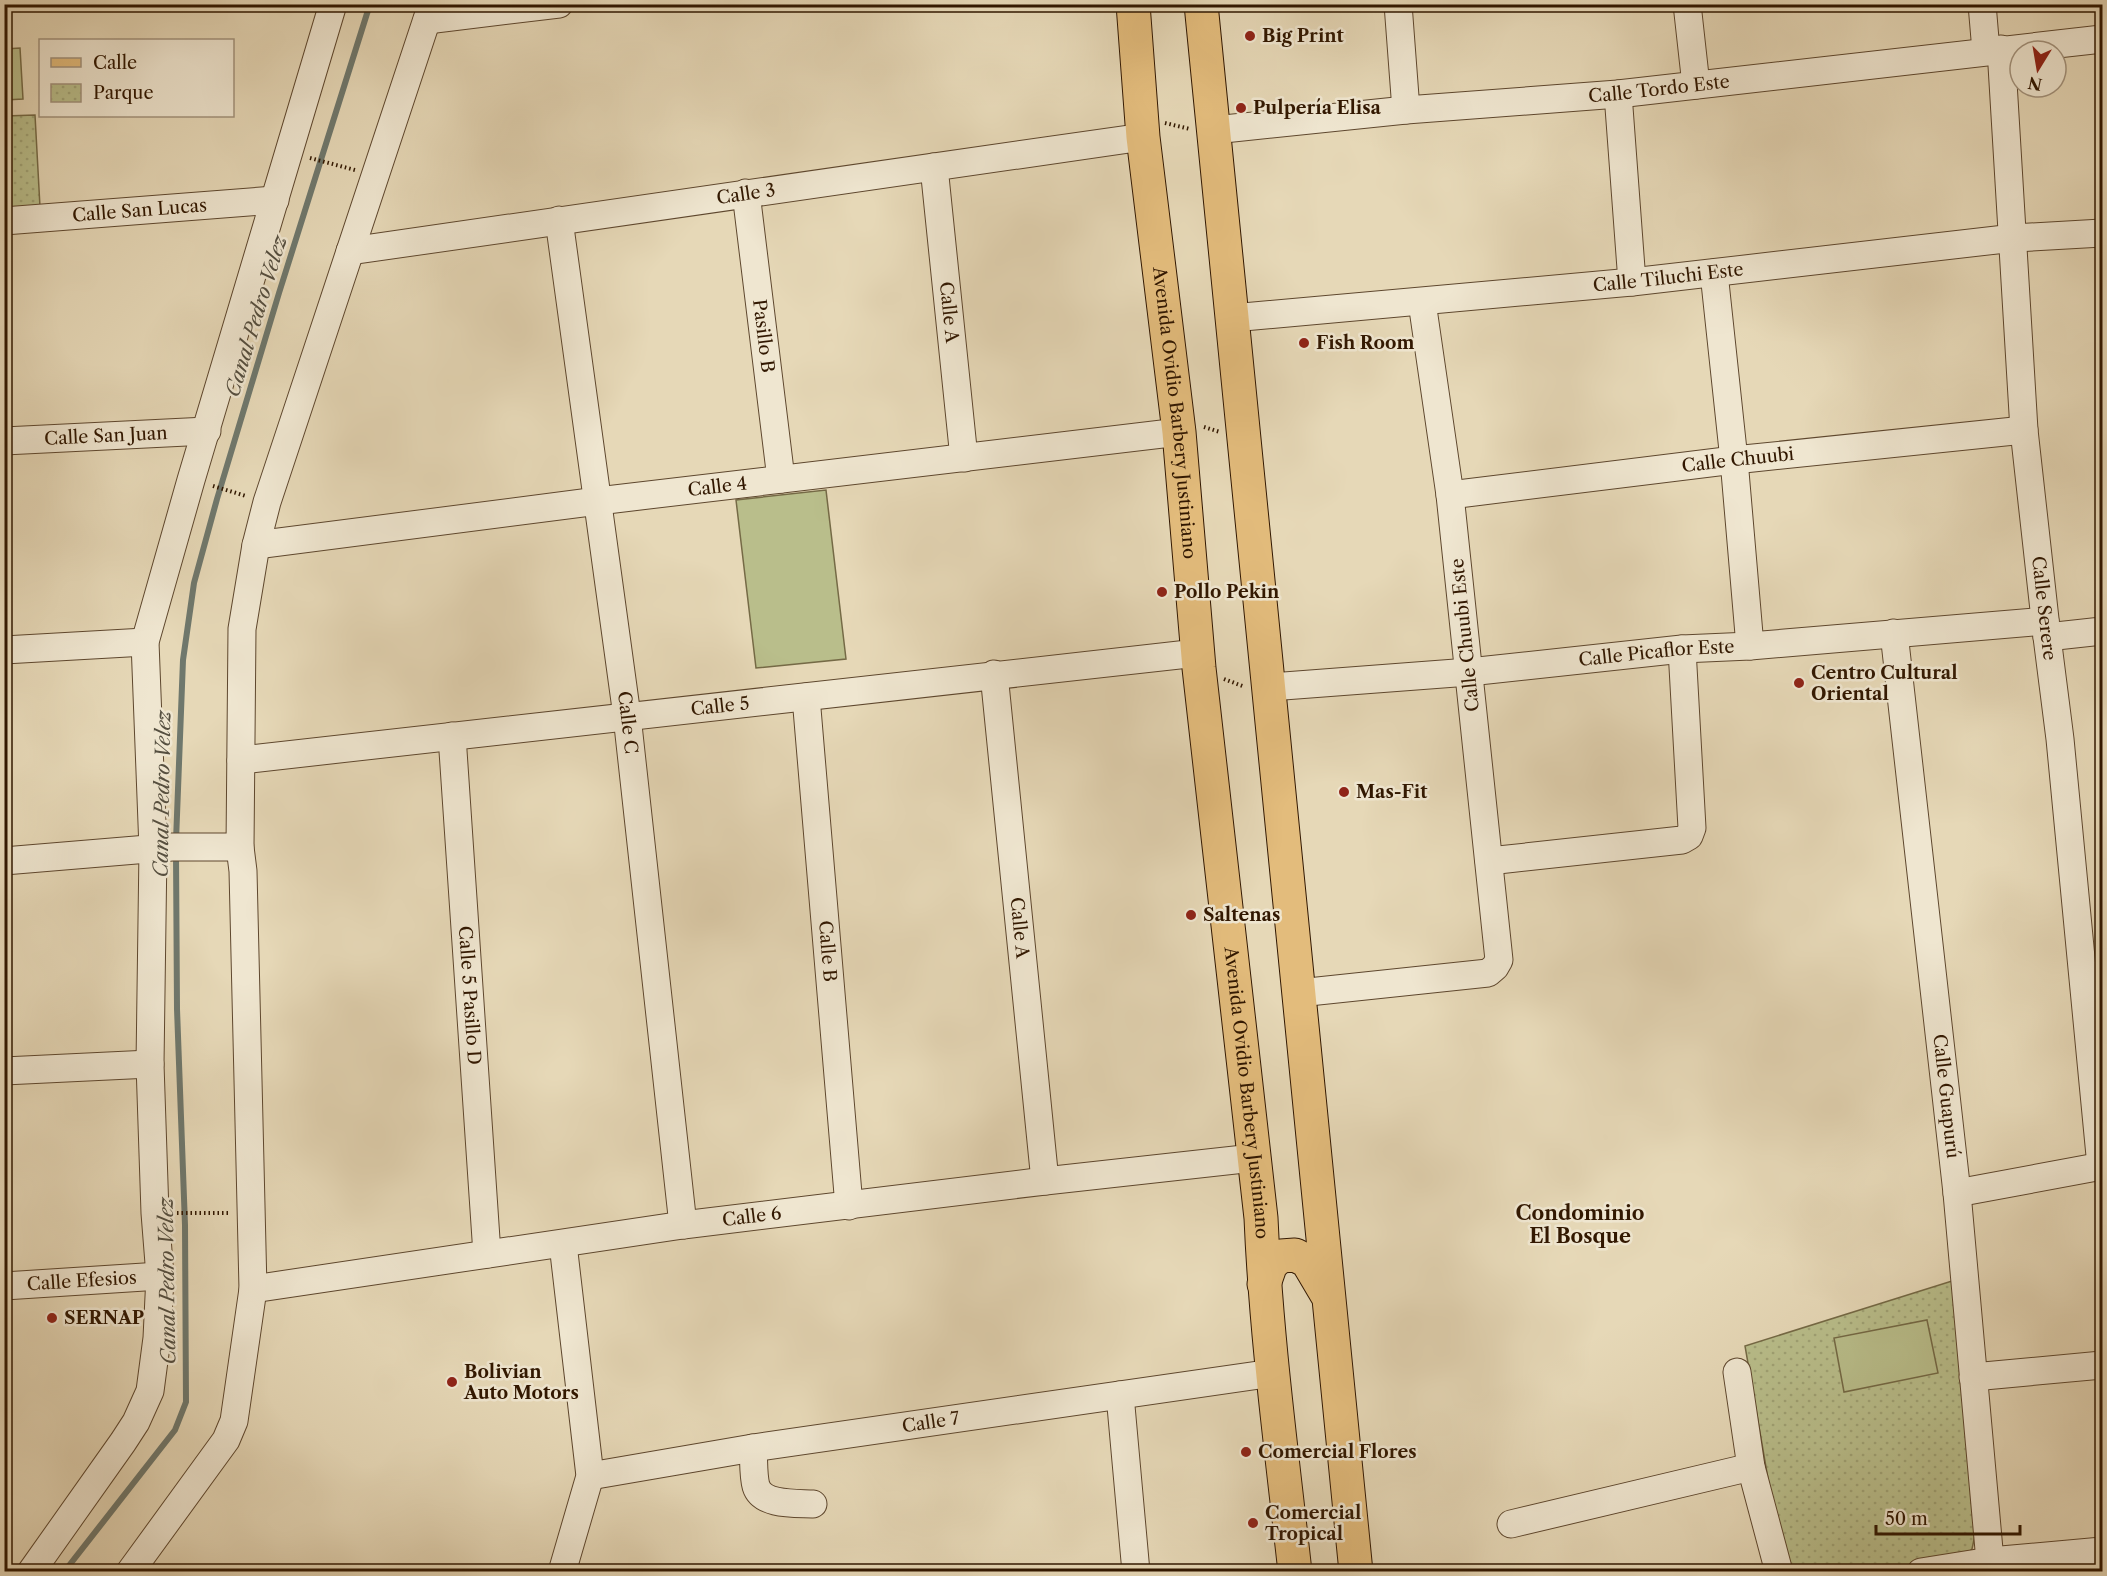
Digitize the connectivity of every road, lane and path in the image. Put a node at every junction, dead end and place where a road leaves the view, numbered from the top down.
1 (333, 4) edge
2 (559, 4) edge
3 (1133, 4) edge
4 (1201, 4) edge
5 (1398, 4) edge
6 (1688, 4) edge
7 (1982, 4) edge
8 (429, 12) edge
9 (2103, 39) edge
10 (1994, 50) junction
11 (1696, 85) junction
12 (1618, 94) junction
13 (1406, 110) junction
14 (1142, 127) junction
15 (1215, 133) junction
16 (303, 156) dead end
17 (934, 166) junction
18 (355, 170) dead end
19 (746, 193) junction
20 (274, 200) junction
21 (559, 220) junction
22 (4, 221) edge
23 (2103, 232) edge
24 (2014, 238) junction
25 (350, 251) junction
26 (1714, 273) junction
27 (1632, 282) junction
28 (1422, 302) junction
29 (1232, 318) junction
30 (1178, 425) junction
31 (2024, 430) junction
32 (207, 431) junction
33 (1244, 439) junction
34 (4, 441) edge
35 (964, 458) junction
36 (1734, 460) junction
37 (781, 479) junction
38 (202, 483) dead end
39 (1450, 495) junction
40 (256, 499) dead end
41 (598, 501) junction
42 (256, 545) junction
43 (2046, 629) junction
44 (2103, 631) edge
45 (1894, 633) junction
46 (145, 642) junction
47 (1749, 646) junction
48 (1682, 649) junction
49 (4, 650) edge
50 (1198, 661) junction
51 (1469, 672) junction
52 (994, 674) junction
53 (1270, 692) junction
54 (806, 697) junction
55 (627, 716) junction
56 (452, 736) junction
57 (241, 760) junction
58 (240, 847) junction
59 (163, 848) junction
60 (4, 861) edge
61 (1489, 861) junction
62 (1299, 993) junction
63 (150, 1064) junction
64 (4, 1071) edge
65 (1253, 1158) junction
66 (2102, 1166) edge
67 (1045, 1180) junction
68 (1957, 1193) junction
69 (849, 1206) junction
70 (168, 1213) dead end
71 (214, 1213) dead end
72 (1261, 1218) junction
73 (1321, 1219) junction
74 (683, 1225) junction
75 (563, 1244) junction
76 (487, 1254) junction
77 (160, 1276) junction
78 (1264, 1284) junction
79 (4, 1286) edge
80 (253, 1289) junction
81 (1329, 1297) junction
82 (2103, 1365) edge
83 (1737, 1372) dead end
84 (1272, 1373) junction
85 (1973, 1377) junction
86 (1120, 1395) junction
87 (753, 1448) junction
88 (1751, 1467) junction
89 (590, 1476) junction
90 (813, 1504) dead end
91 (1511, 1524) dead end
92 (2103, 1551) edge
93 (1989, 1561) junction
94 (31, 1572) edge
95 (130, 1572) edge
96 (562, 1572) edge
97 (1136, 1572) edge
98 (1295, 1572) edge
99 (1356, 1572) edge
100 (1779, 1572) edge
101 (1921, 1572) edge

1 - 20 street
2 - 8 street
3 - 14 main road, Avenida Ovidio Barbery Justiniano
4 - 15 main road
5 - 13 street
6 - 11 street
7 - 10 street, Calle Serere
8 - 25 street
9 - 10 street, Calle Tordo Este
10 - 11 street, Calle Tordo Este
10 - 24 street, Calle Serere
11 - 12 street, Calle Tordo Este
12 - 13 street, Calle Tordo Este
12 - 27 street
13 - 15 street, Calle Tordo Este
14 - 15 path
14 - 17 street, Calle 3
14 - 30 main road, Avenida Ovidio Barbery Justiniano
15 - 29 main road
16 - 18 path
17 - 19 street, Calle 3
17 - 35 street, Calle A
19 - 21 street, Calle 3
19 - 37 street, Pasillo B
20 - 22 street, Calle San Lucas
20 - 32 street
21 - 25 street, Calle 3
21 - 41 street, Calle C
23 - 24 street, Calle Tiluchi Este
24 - 26 street, Calle Tiluchi Este
24 - 31 street, Calle Serere
25 - 42 street
26 - 27 street, Calle Tiluchi Este
26 - 36 street
27 - 28 street, Calle Tiluchi Este
28 - 29 street, Calle Tiluchi Este
28 - 39 street, Calle Chuubi Este
29 - 33 main road
30 - 33 path
30 - 35 street, Calle 4
30 - 50 main road, Avenida Ovidio Barbery Justiniano
31 - 36 street, Calle Chuubi
31 - 43 street, Calle Serere
32 - 34 street, Calle San Juan
32 - 46 street
33 - 53 main road
35 - 37 street, Calle 4
36 - 39 street, Calle Chuubi
36 - 47 street
37 - 41 street, Calle 4
38 - 40 path
39 - 51 street, Calle Chuubi Este
41 - 42 street, Calle 4
41 - 55 street, Calle C
42 - 57 street
43 - 44 street, Calle Picaflor Este
43 - 45 street, Calle Picaflor Este
43 - 66 street, Calle Serere
45 - 47 street, Calle Picaflor Este
45 - 68 street, Calle Guapurú
46 - 49 street
46 - 59 street
47 - 48 street, Calle Picaflor Este
48 - 51 street, Calle Picaflor Este
48 - 61 street
50 - 52 street, Calle 5
50 - 53 path
50 - 65 main road, Avenida Ovidio Barbery Justiniano
51 - 53 street, Calle Picaflor Este
51 - 61 street, Calle Chuubi Este
52 - 54 street, Calle 5
52 - 67 street, Calle A
53 - 62 main road
54 - 55 street, Calle 5
54 - 69 street, Calle B
55 - 56 street, Calle 5
55 - 74 street, Calle C
56 - 57 street, Calle 5
56 - 76 street, Calle 5 Pasillo D
57 - 58 street
58 - 59 street
58 - 80 street
59 - 60 street
59 - 63 street
61 - 62 street, Calle Chuubi Este
62 - 73 main road
63 - 64 street
63 - 77 street
65 - 67 street, Calle 6
65 - 72 main road, Avenida Ovidio Barbery Justiniano
66 - 68 street
67 - 69 street, Calle 6
68 - 85 street, Calle Guapurú
69 - 74 street, Calle 6
70 - 71 path
72 - 73 main road
72 - 78 main road, Avenida Ovidio Barbery Justiniano
73 - 81 main road
74 - 75 street, Calle 6
75 - 76 street, Calle 6
75 - 89 street
76 - 80 street, Calle 6
77 - 79 street, Calle Efesios
77 - 94 street
78 - 81 main road
78 - 84 main road, Avenida Ovidio Barbery Justiniano
80 - 95 street
81 - 99 main road
82 - 85 street
83 - 88 street
84 - 86 street, Calle 7
84 - 98 main road, Avenida Ovidio Barbery Justiniano
85 - 93 street, Calle Guapurú
86 - 87 street, Calle 7
86 - 97 street
87 - 89 street, Calle 7
87 - 90 street
88 - 91 street
88 - 100 street
89 - 96 street
92 - 93 street
93 - 101 street

